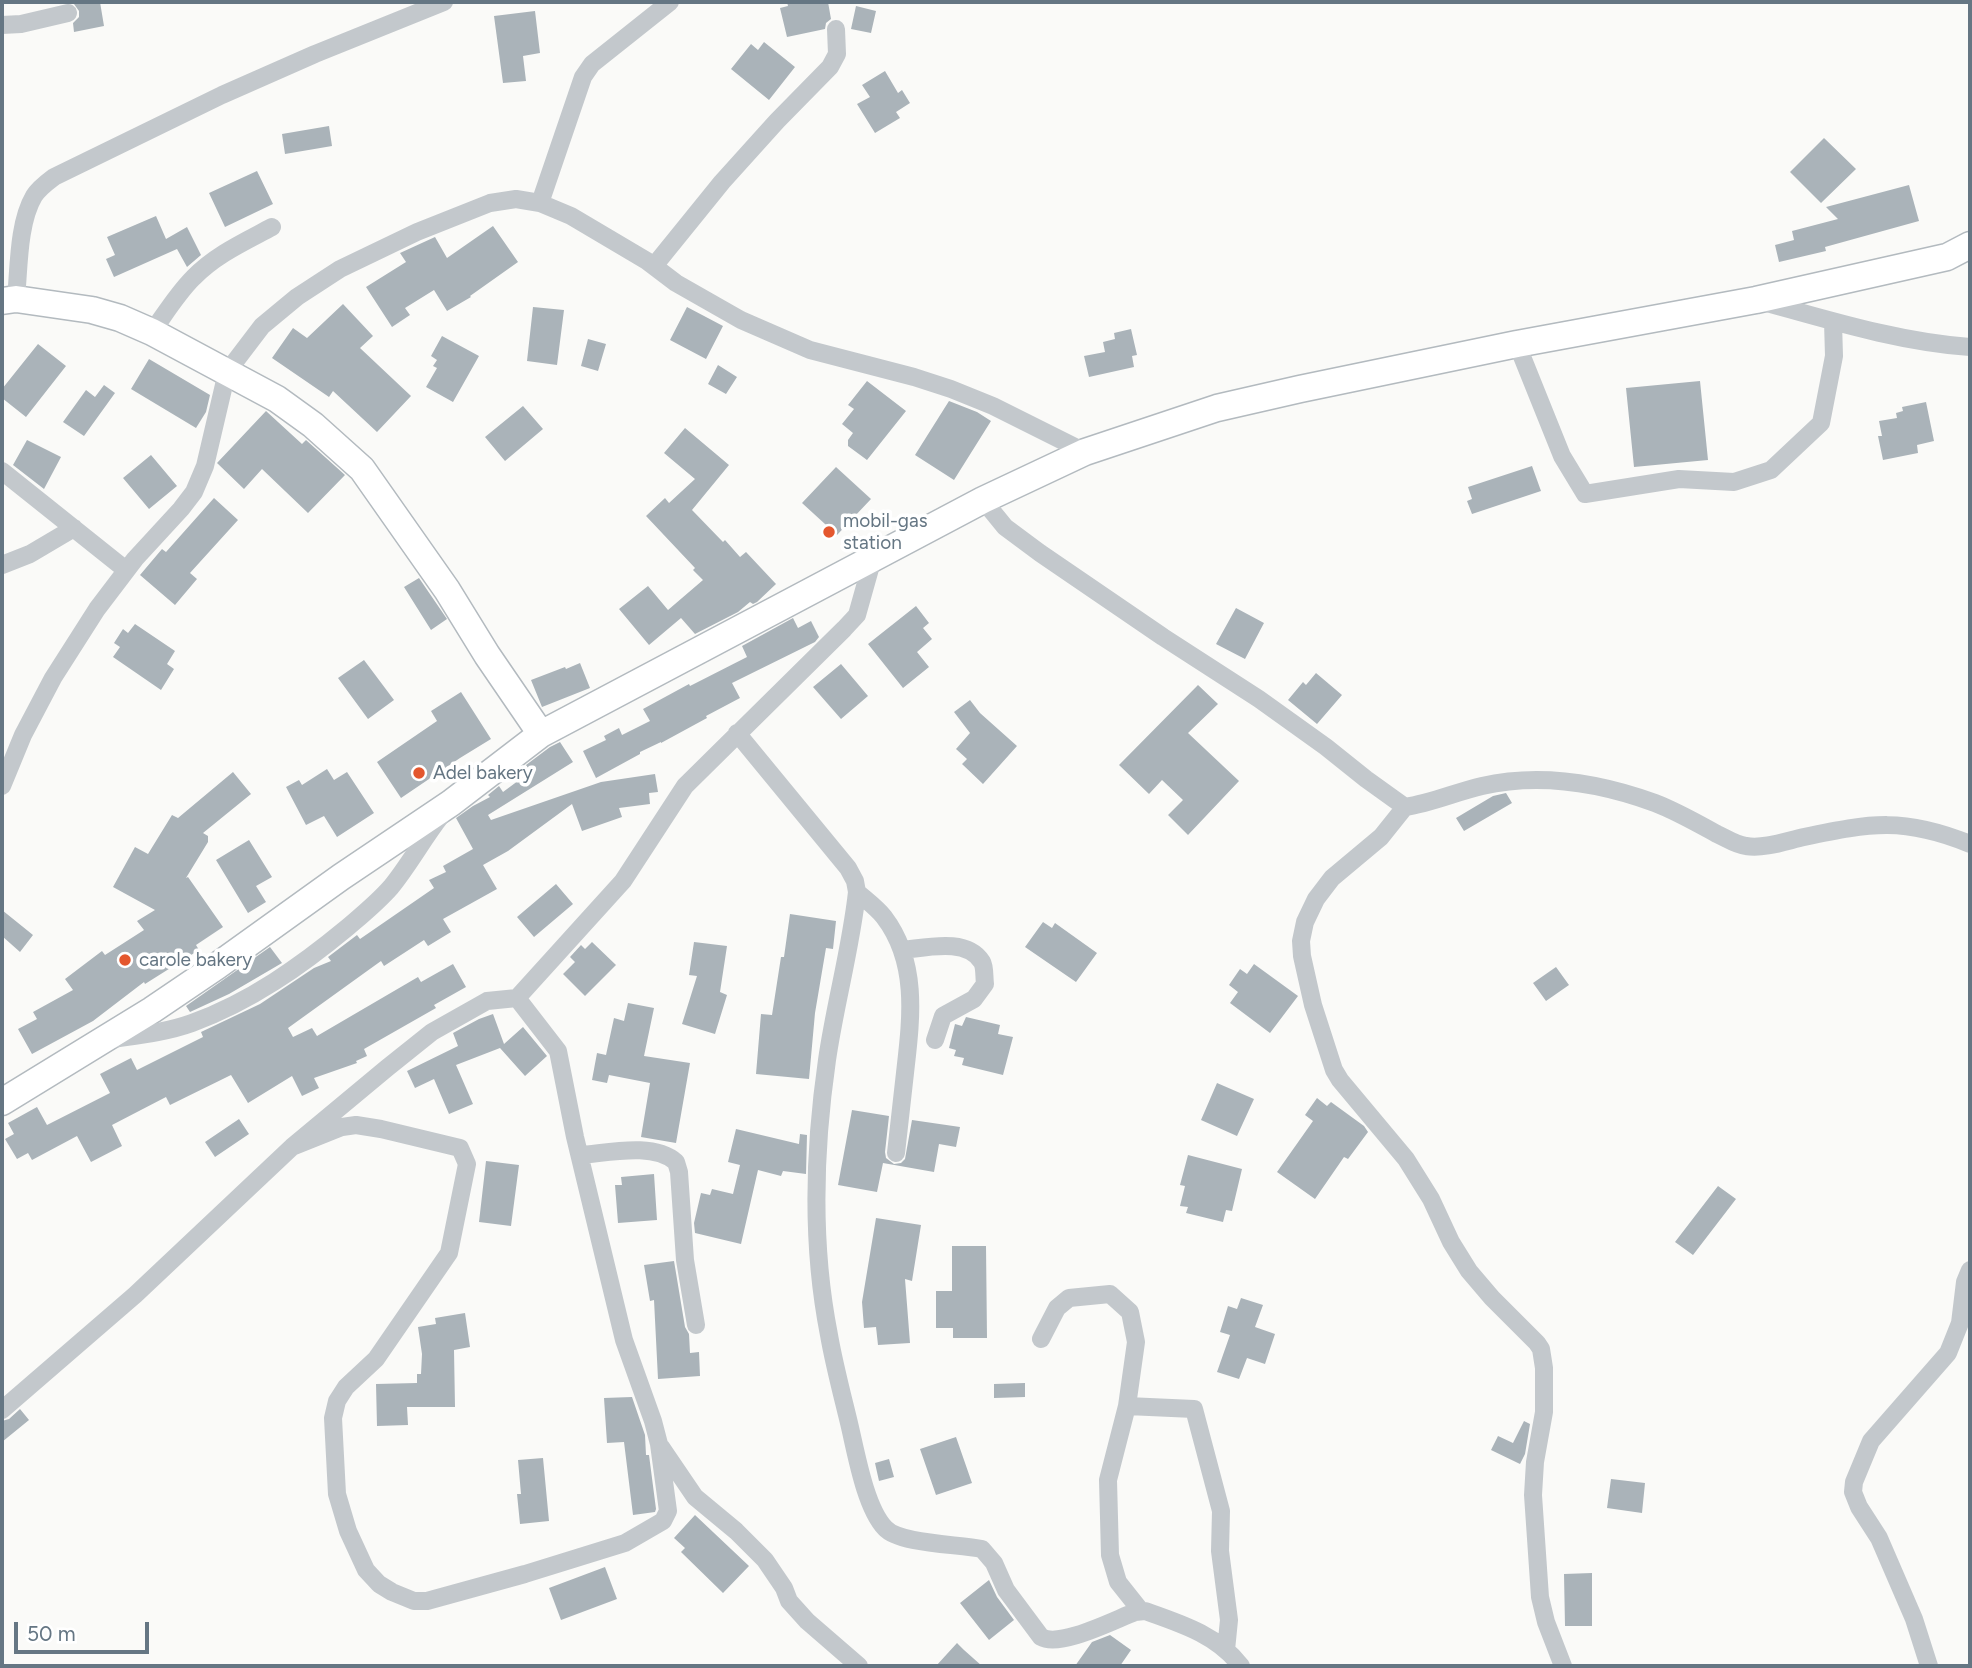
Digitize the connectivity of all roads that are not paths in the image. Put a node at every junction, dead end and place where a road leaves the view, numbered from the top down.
1 (444, 2) edge
2 (670, 2) edge
3 (68, 13) dead end
4 (2, 25) edge
5 (836, 29) dead end
6 (540, 203) junction
7 (272, 227) dead end
8 (1970, 245) edge
9 (654, 266) junction
10 (9, 300) edge
11 (1756, 300) junction
12 (1833, 322) junction
13 (152, 331) junction
14 (1517, 344) junction
15 (1970, 347) edge
16 (227, 372) junction
17 (1085, 452) junction
18 (2, 471) edge
19 (983, 500) junction
20 (74, 528) junction
21 (873, 558) junction
22 (2, 565) edge
23 (126, 570) junction
24 (737, 733) junction
25 (541, 734) junction
26 (2, 786) edge
27 (452, 803) junction
28 (1405, 807) junction
29 (1970, 844) edge
30 (857, 892) junction
31 (902, 950) junction
32 (517, 998) junction
33 (935, 1040) dead end
34 (100, 1041) junction
35 (2, 1102) edge
36 (292, 1147) junction
37 (896, 1153) dead end
38 (580, 1155) junction
39 (1970, 1270) edge
40 (696, 1325) dead end
41 (1041, 1339) dead end
42 (1127, 1406) junction
43 (2, 1410) edge
44 (659, 1444) junction
45 (1141, 1611) junction
46 (1226, 1650) junction
47 (859, 1666) edge
48 (1241, 1666) edge
49 (1563, 1666) edge
50 (1929, 1666) edge

1 - 10 street
2 - 6 street
3 - 4 street
5 - 9 street
6 - 9 street
6 - 16 street
7 - 13 street
8 - 11 main road
9 - 17 street
10 - 13 main road
11 - 12 street
11 - 14 main road
12 - 14 street
12 - 15 street
13 - 16 main road
14 - 17 main road
16 - 23 street
16 - 25 main road
17 - 19 main road
18 - 20 street
19 - 21 main road
19 - 28 street
20 - 22 street
20 - 23 street
21 - 24 street
21 - 25 main road
23 - 26 street
24 - 30 street
24 - 32 street
25 - 27 main road
27 - 34 main road
27 - 34 street
28 - 29 street
28 - 49 street
30 - 31 street
30 - 45 street
31 - 33 street
31 - 37 street
32 - 36 street
32 - 38 street
34 - 35 main road
36 - 43 street
36 - 44 street
38 - 40 street
38 - 44 street
39 - 50 street
41 - 42 street
42 - 45 street
42 - 46 street
44 - 47 street
45 - 46 street
46 - 48 street

